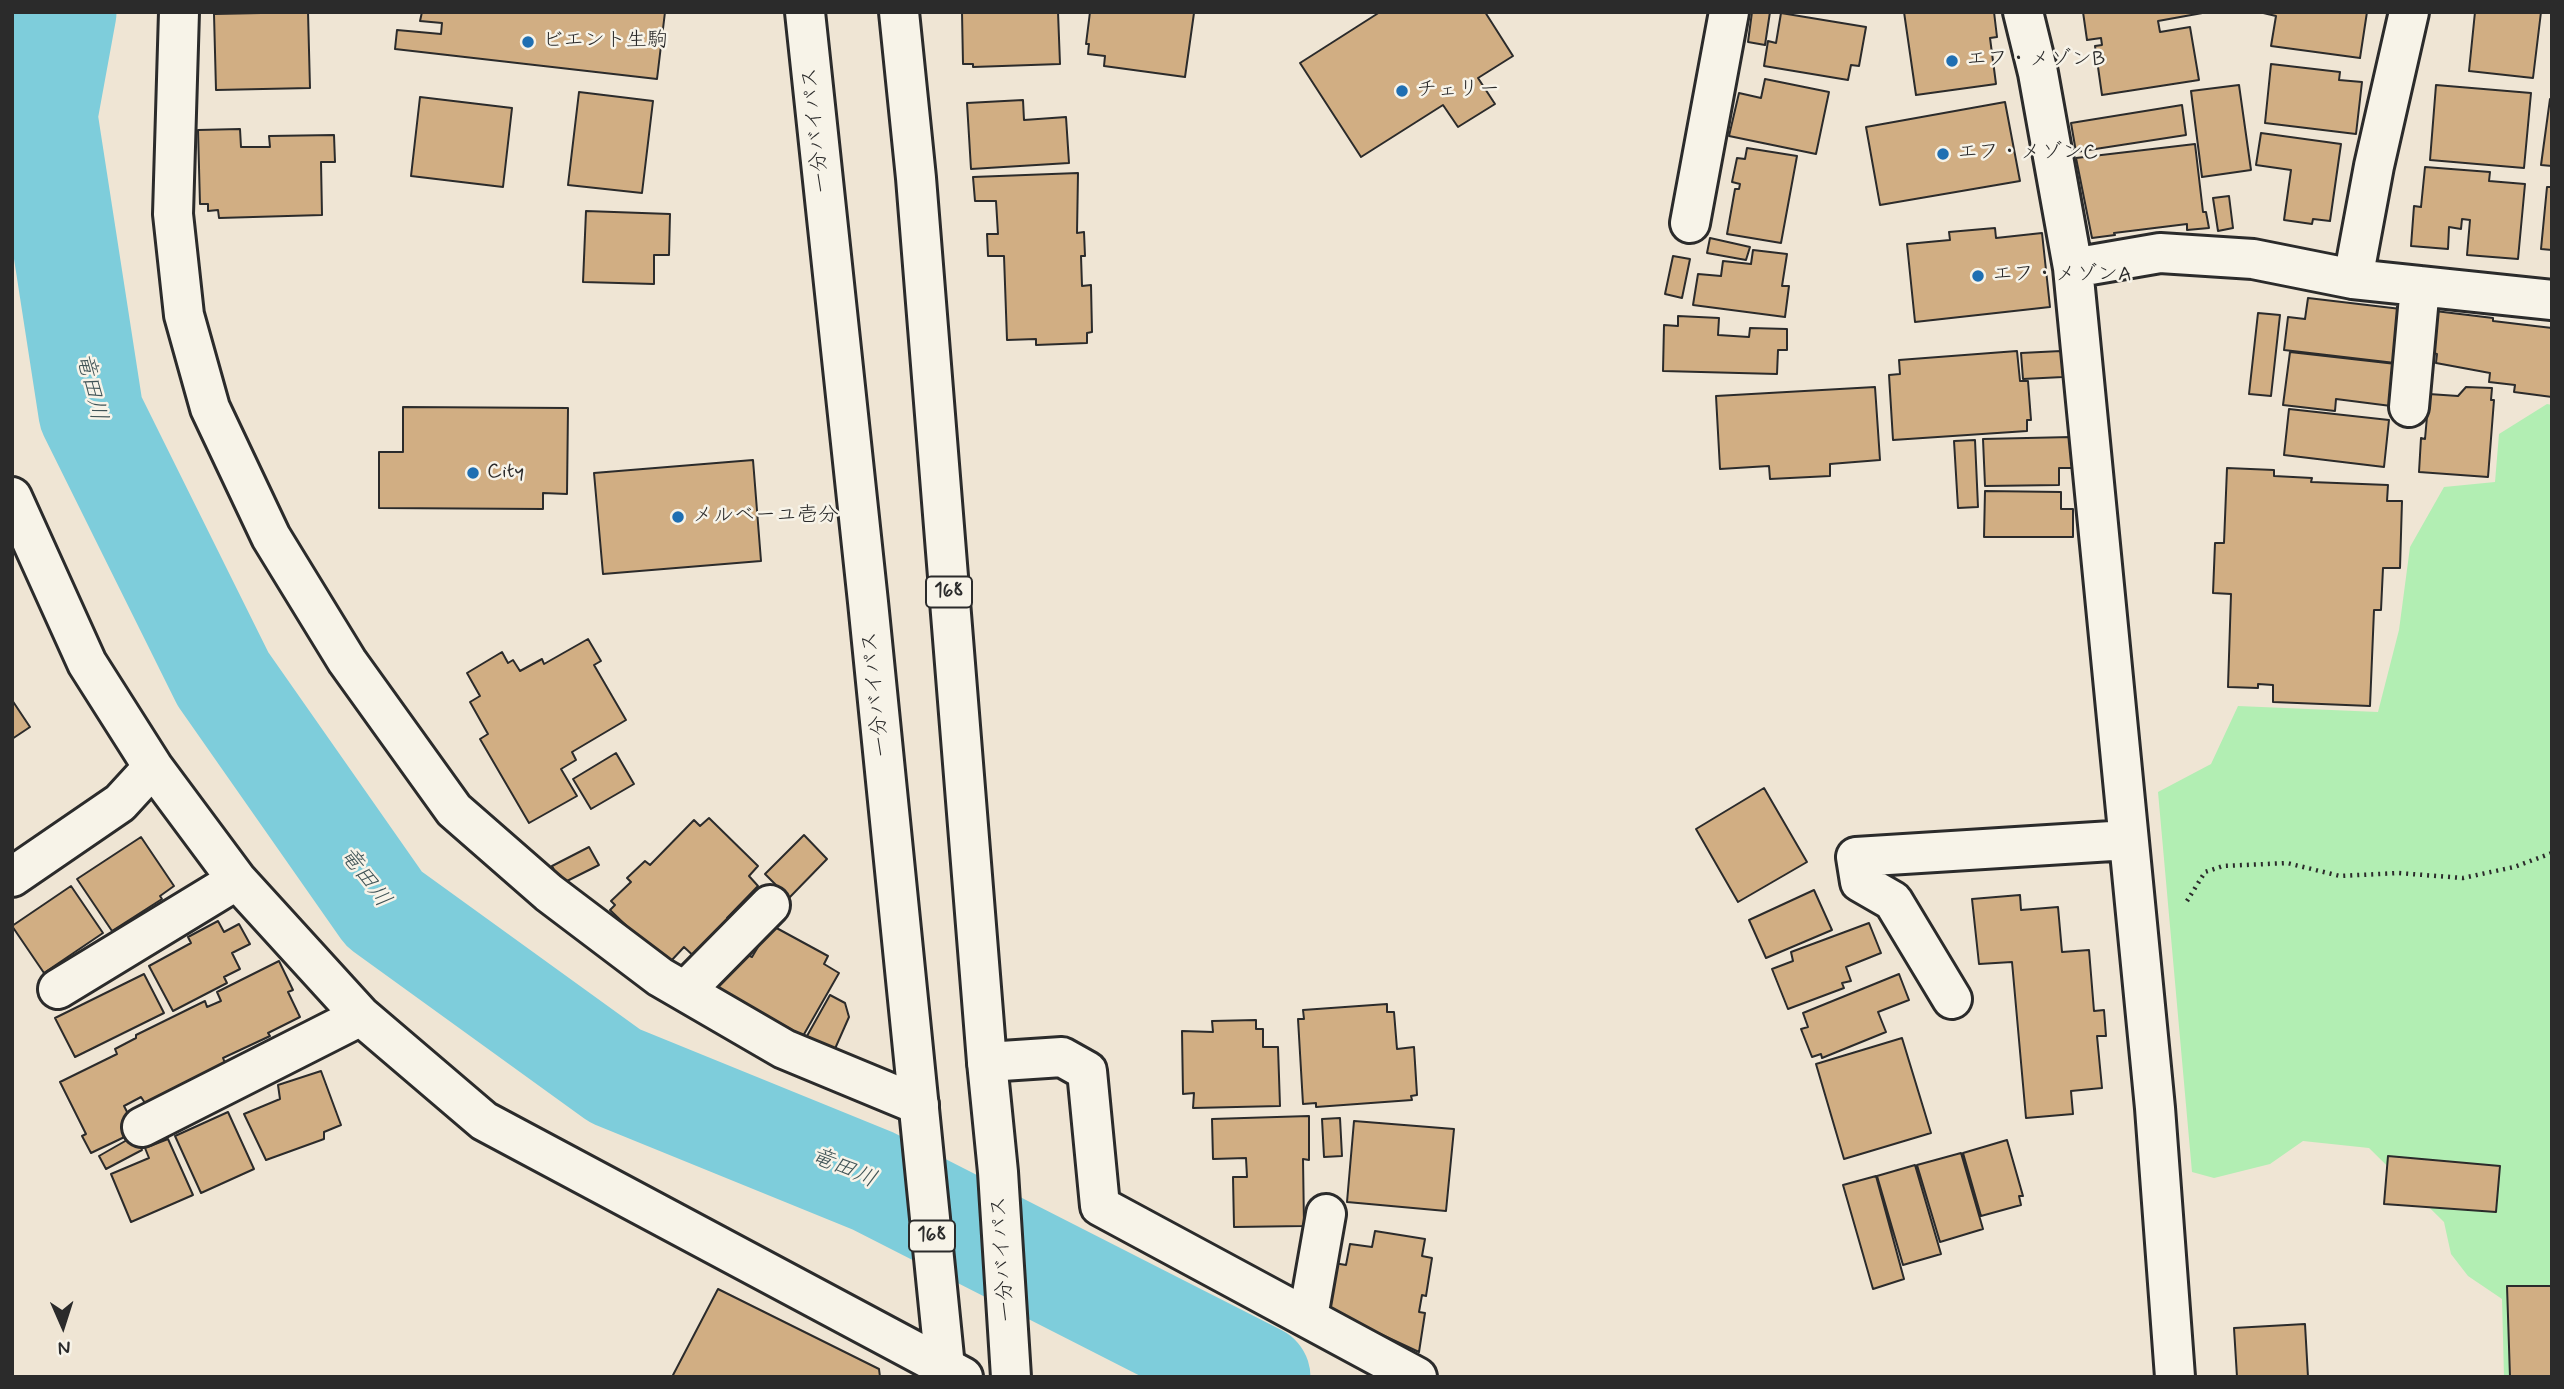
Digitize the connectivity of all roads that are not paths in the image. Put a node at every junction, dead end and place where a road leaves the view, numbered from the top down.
1 (179, 12) edge
2 (805, 12) edge
3 (899, 12) edge
4 (1729, 12) edge
5 (2023, 12) edge
6 (2409, 12) edge
7 (1690, 223) dead end
8 (2073, 268) junction
9 (2353, 279) junction
10 (2420, 286) junction
11 (2552, 300) edge
12 (2409, 407) dead end
13 (12, 497) edge
14 (153, 767) junction
15 (2127, 840) junction
16 (12, 877) edge
17 (237, 880) junction
18 (770, 905) dead end
19 (58, 989) dead end
20 (685, 991) junction
21 (1952, 999) dead end
22 (361, 1016) junction
23 (987, 1062) junction
24 (919, 1105) junction
25 (142, 1127) dead end
26 (1326, 1214) dead end
27 (1308, 1317) junction
28 (952, 1374) edge
29 (1011, 1377) edge
30 (1417, 1377) edge
31 (2175, 1377) edge

1 - 20 main road
2 - 24 main road, 一分バイパス / 168
3 - 23 main road, 一分バイパス / 168
4 - 7 main road
5 - 8 main road
6 - 9 main road
8 - 9 main road
8 - 15 main road
9 - 10 main road
10 - 11 main road
10 - 12 main road
13 - 14 main road
14 - 16 main road
14 - 17 main road
15 - 21 main road
15 - 31 main road
17 - 19 main road
17 - 22 main road
18 - 20 main road
20 - 24 main road
22 - 25 main road
22 - 28 main road
23 - 27 main road
23 - 29 main road, 一分バイパス / 168
24 - 28 main road, 一分バイパス / 168
26 - 27 main road
27 - 30 main road

